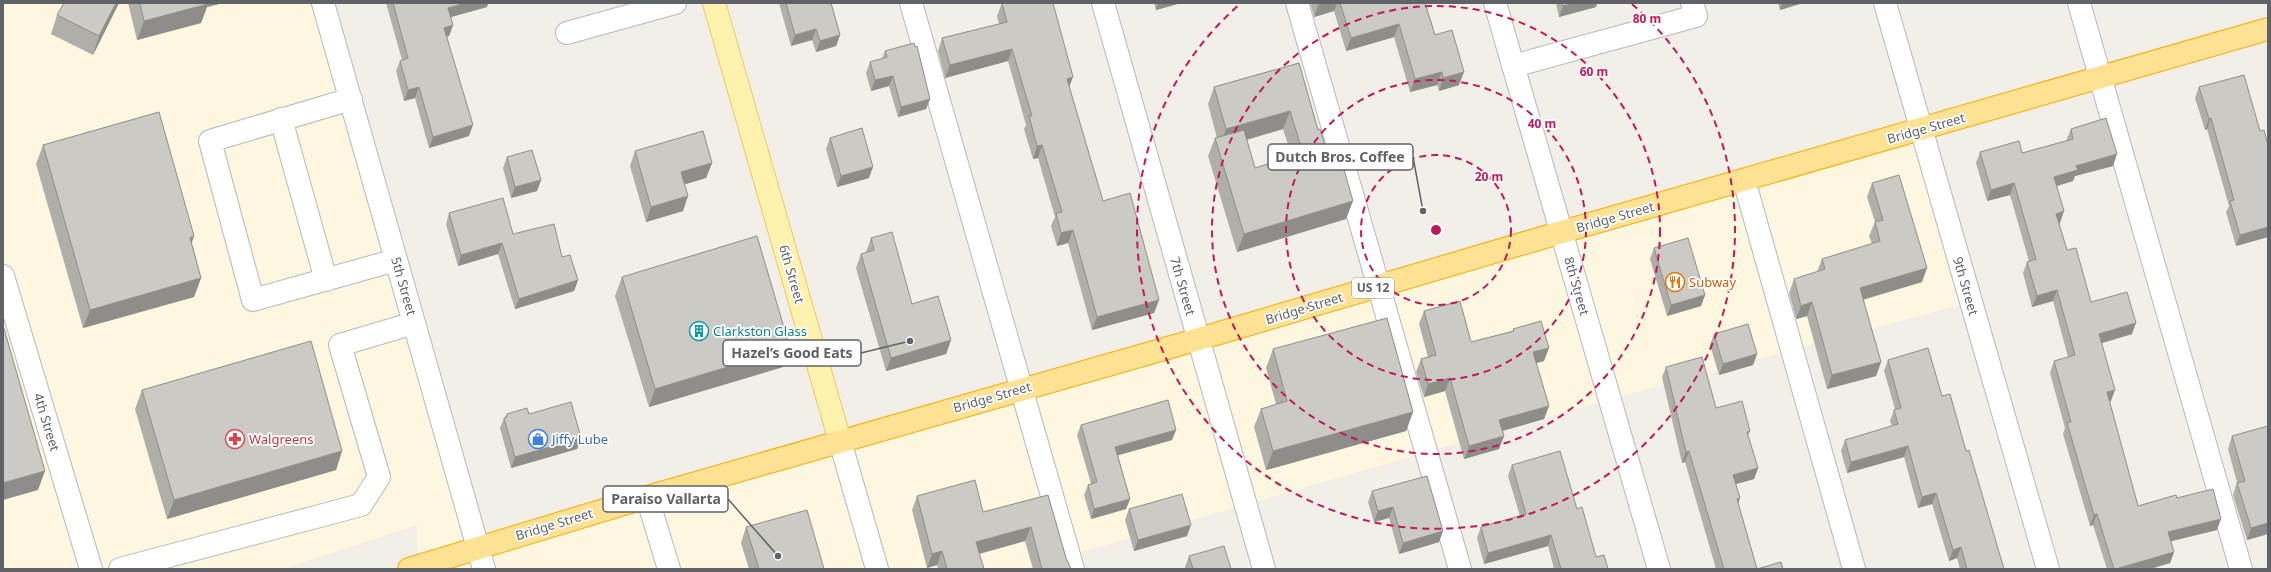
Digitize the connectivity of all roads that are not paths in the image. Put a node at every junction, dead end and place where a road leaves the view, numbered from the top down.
1 (323, 3) edge
2 (675, 3) edge
3 (714, 3) edge
4 (911, 3) edge
5 (1103, 3) edge
6 (1297, 3) edge
7 (1495, 3) edge
8 (1692, 3) edge
9 (1885, 3) edge
10 (2078, 3) edge
11 (2268, 29) edge
12 (567, 33) dead end
13 (1513, 66) junction
14 (2100, 77) junction
15 (351, 99) junction
16 (281, 119) junction
17 (1921, 130) junction
18 (1744, 180) junction
19 (1562, 232) junction
20 (396, 260) junction
21 (3, 276) edge
22 (326, 280) junction
23 (1378, 286) junction
24 (414, 323) junction
25 (1198, 339) junction
26 (1022, 389) junction
27 (840, 441) junction
28 (647, 497) junction
29 (478, 547) junction
30 (91, 569) edge
31 (120, 569) edge
32 (409, 569) edge
33 (484, 569) edge
34 (668, 569) edge
35 (877, 569) edge
36 (1073, 569) edge
37 (1264, 569) edge
38 (1460, 569) edge
39 (1659, 569) edge
40 (1854, 569) edge
41 (2048, 569) edge
42 (2241, 569) edge

1 - 15 street, 5th Street
2 - 12 street
3 - 27 main road, 6th Street
4 - 26 street
5 - 25 street, 7th Street
6 - 23 street
7 - 13 street, 8th Street
8 - 13 street
9 - 17 street, 9th Street
10 - 14 street
11 - 14 highway, Bridge Street / US 12
13 - 19 street, 8th Street
14 - 17 highway, Bridge Street / US 12
14 - 42 street
15 - 16 street
15 - 20 street, 5th Street
16 - 22 street
16 - 22 street
17 - 18 highway, Bridge Street / US 12
17 - 41 street, 9th Street
18 - 19 highway, Bridge Street / US 12
18 - 40 street
19 - 23 highway, Bridge Street / US 12
19 - 39 street, 8th Street
20 - 22 street
20 - 24 street, 5th Street
21 - 30 street, 4th Street
23 - 25 highway, Bridge Street / US 12
23 - 38 street
24 - 29 street, 5th Street
24 - 31 street
25 - 26 highway, Bridge Street / US 12
25 - 37 street, 7th Street
26 - 27 highway, Bridge Street / US 12
26 - 36 street
27 - 28 highway, Bridge Street / US 12
27 - 35 street, 6th Street
28 - 29 highway, Bridge Street / US 12
28 - 34 street
29 - 32 highway, Bridge Street / US 12
29 - 33 street, 5th Street

